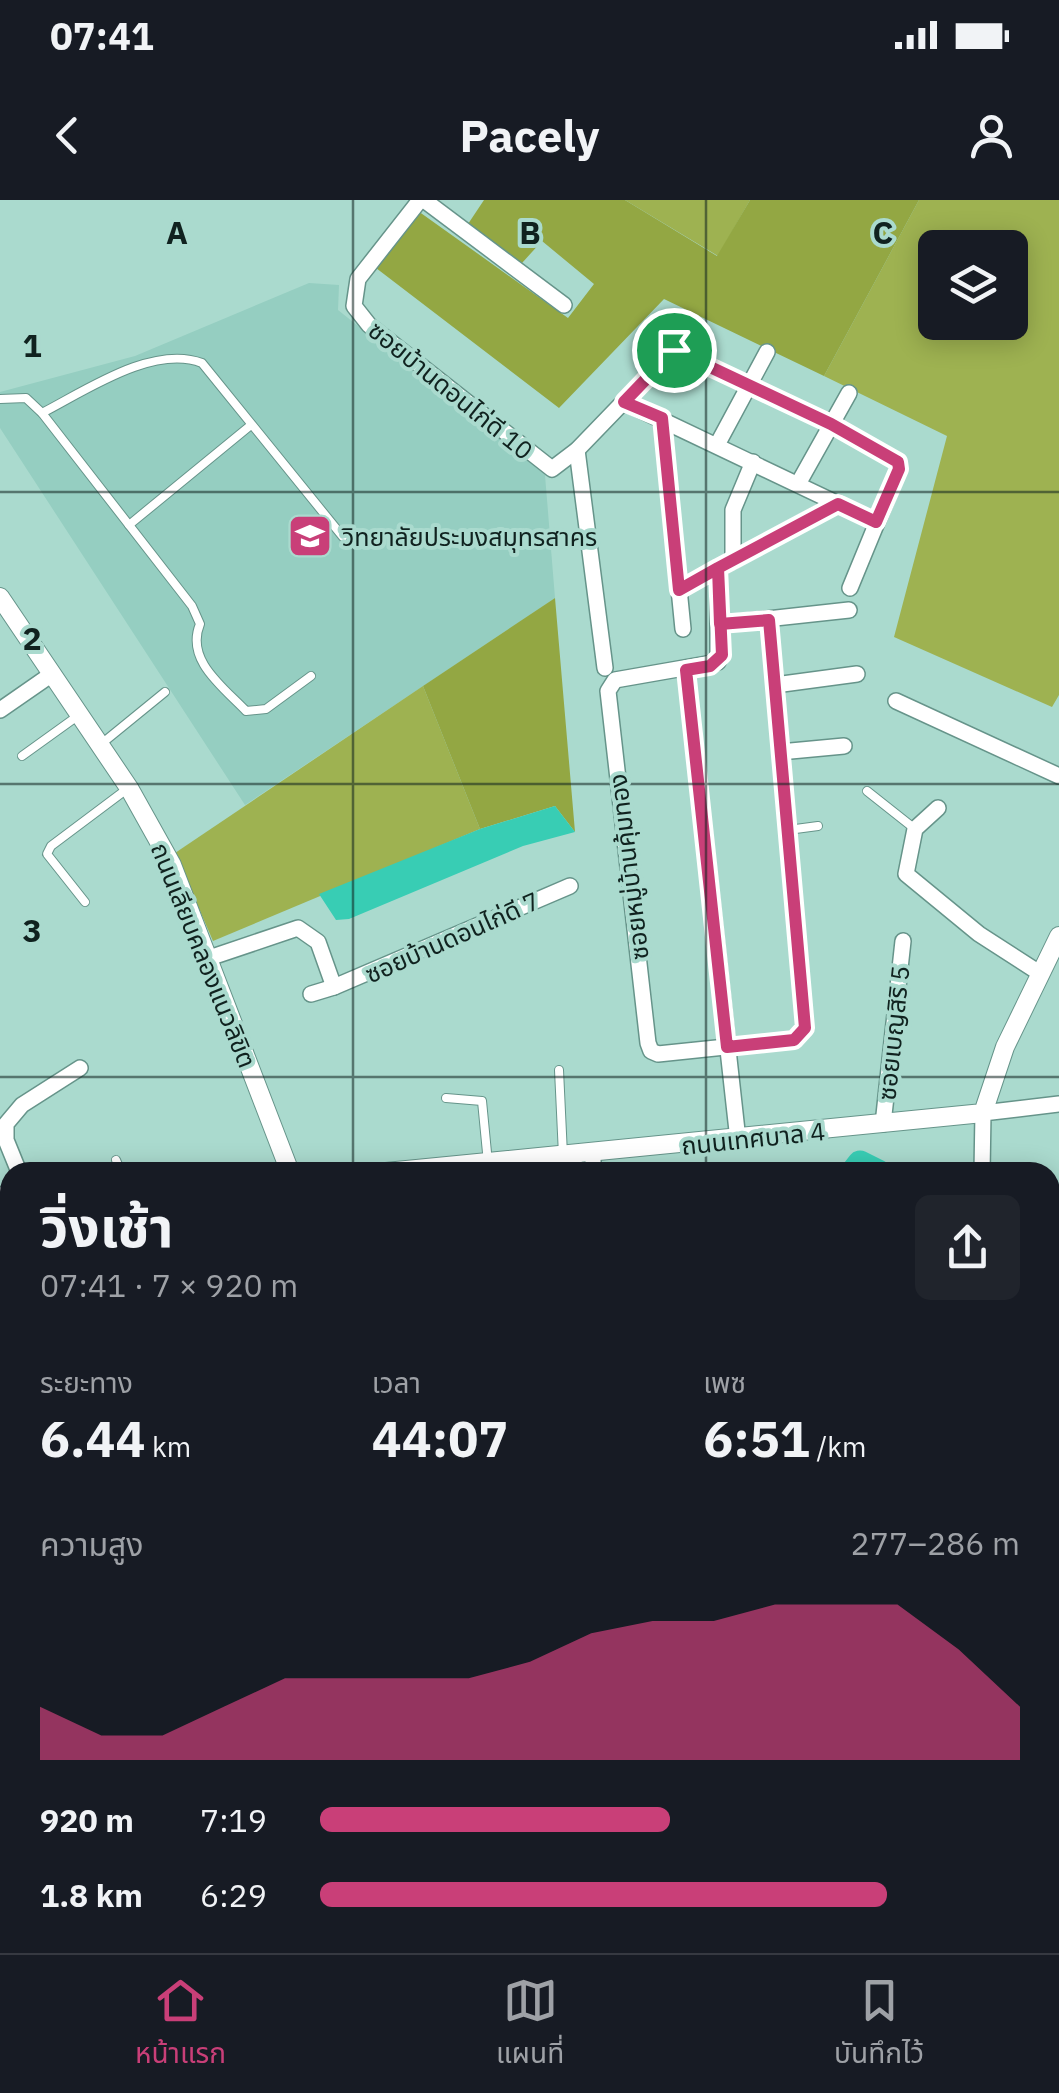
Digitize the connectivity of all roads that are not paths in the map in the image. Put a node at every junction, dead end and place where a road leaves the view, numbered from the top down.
1 (422, 200) edge
2 (564, 305) dead end
3 (692, 332) dead end
4 (674, 350) junction
5 (767, 352) dead end
6 (746, 385) junction
7 (849, 393) dead end
8 (0, 399) edge
9 (624, 402) junction
10 (42, 413) junction
11 (662, 418) junction
12 (831, 424) junction
13 (251, 425) junction
14 (717, 445) junction
15 (577, 450) junction
16 (753, 462) junction
17 (798, 484) junction
18 (838, 504) junction
19 (876, 522) junction
20 (129, 526) junction
21 (343, 537) dead end
22 (725, 564) junction
23 (850, 588) dead end
24 (679, 590) junction
25 (0, 597) edge
26 (848, 610) dead end
27 (769, 620) junction
28 (720, 624) junction
29 (683, 629) dead end
30 (605, 668) dead end
31 (686, 670) junction
32 (52, 674) junction
33 (857, 674) dead end
34 (311, 676) dead end
35 (775, 685) junction
36 (165, 692) dead end
37 (896, 702) dead end
38 (0, 710) edge
39 (80, 715) junction
40 (100, 744) junction
41 (844, 746) dead end
42 (780, 752) junction
43 (22, 756) dead end
44 (1059, 776) edge
45 (129, 788) junction
46 (867, 791) dead end
47 (938, 808) dead end
48 (818, 826) dead end
49 (915, 829) junction
50 (787, 830) junction
51 (570, 886) dead end
52 (85, 902) dead end
53 (1059, 936) edge
54 (902, 941) dead end
55 (209, 958) junction
56 (1041, 974) junction
57 (334, 987) junction
58 (312, 994) dead end
59 (727, 1047) junction
60 (80, 1068) dead end
61 (560, 1070) dead end
62 (446, 1098) dead end
63 (1059, 1104) edge
64 (984, 1113) junction
65 (883, 1124) junction
66 (738, 1140) junction
67 (15, 1162) edge
68 (286, 1162) edge
69 (485, 1162) edge
70 (581, 1162) edge
71 (982, 1162) edge

1 - 2 street
1 - 15 street, ซอยบ้านดอนไก่ดี 10
3 - 4 street
4 - 6 street
4 - 9 street
5 - 6 street
6 - 12 street
6 - 14 street
7 - 12 street
8 - 10 lane
9 - 11 street
9 - 15 street
10 - 13 lane
10 - 20 lane
11 - 14 street
11 - 24 street
12 - 17 street
12 - 19 street
13 - 20 lane
13 - 21 lane
14 - 16 street
15 - 30 street
16 - 17 street
16 - 22 street, ซอยหมู่บ้านคุ้มทอง
17 - 18 street
18 - 19 street
18 - 22 street
19 - 23 street
20 - 34 lane
22 - 24 street
22 - 28 street, ซอยหมู่บ้านคุ้มทอง
24 - 29 street
25 - 32 street, ถนนเลียบคลองแนวลิขิต
26 - 27 street
27 - 28 street
27 - 35 street, ซอยหมู่บ้านคุ้มทอง
28 - 31 street, ซอยหมู่บ้านคุ้มทอง
31 - 59 street
31 - 59 street, ซอยหมู่บ้านคุ้มทอง
32 - 38 street
32 - 39 street, ถนนเลียบคลองแนวลิขิต
33 - 35 street
35 - 42 street, ซอยหมู่บ้านคุ้มทอง
36 - 40 lane
37 - 44 street
39 - 40 street, ถนนเลียบคลองแนวลิขิต
39 - 43 lane
40 - 45 street, ถนนเลียบคลองแนวลิขิต
41 - 42 street
42 - 50 street, ซอยหมู่บ้านคุ้มทอง
45 - 52 lane
45 - 55 street, ถนนเลียบคลองแนวลิขิต
46 - 49 lane
47 - 49 street
48 - 50 lane
49 - 56 street
50 - 59 street, ซอยหมู่บ้านคุ้มทอง
51 - 57 street, ซอยบ้านดอนไก่ดี 7
53 - 56 street
54 - 65 street, ซอยเบญสิริ 5
55 - 57 street, ซอยบ้านดอนไก่ดี 7
55 - 68 street, ถนนเลียบคลองแนวลิขิต
56 - 64 street
57 - 58 street, ซอยบ้านดอนไก่ดี 7
59 - 66 street
60 - 67 street
61 - 70 lane
62 - 69 lane
63 - 64 street, ถนนเทศบาล 4
64 - 65 street, ถนนเทศบาล 4
64 - 71 street
65 - 66 street, ถนนเทศบาล 4
66 - 70 street, ถนนเทศบาล 4

